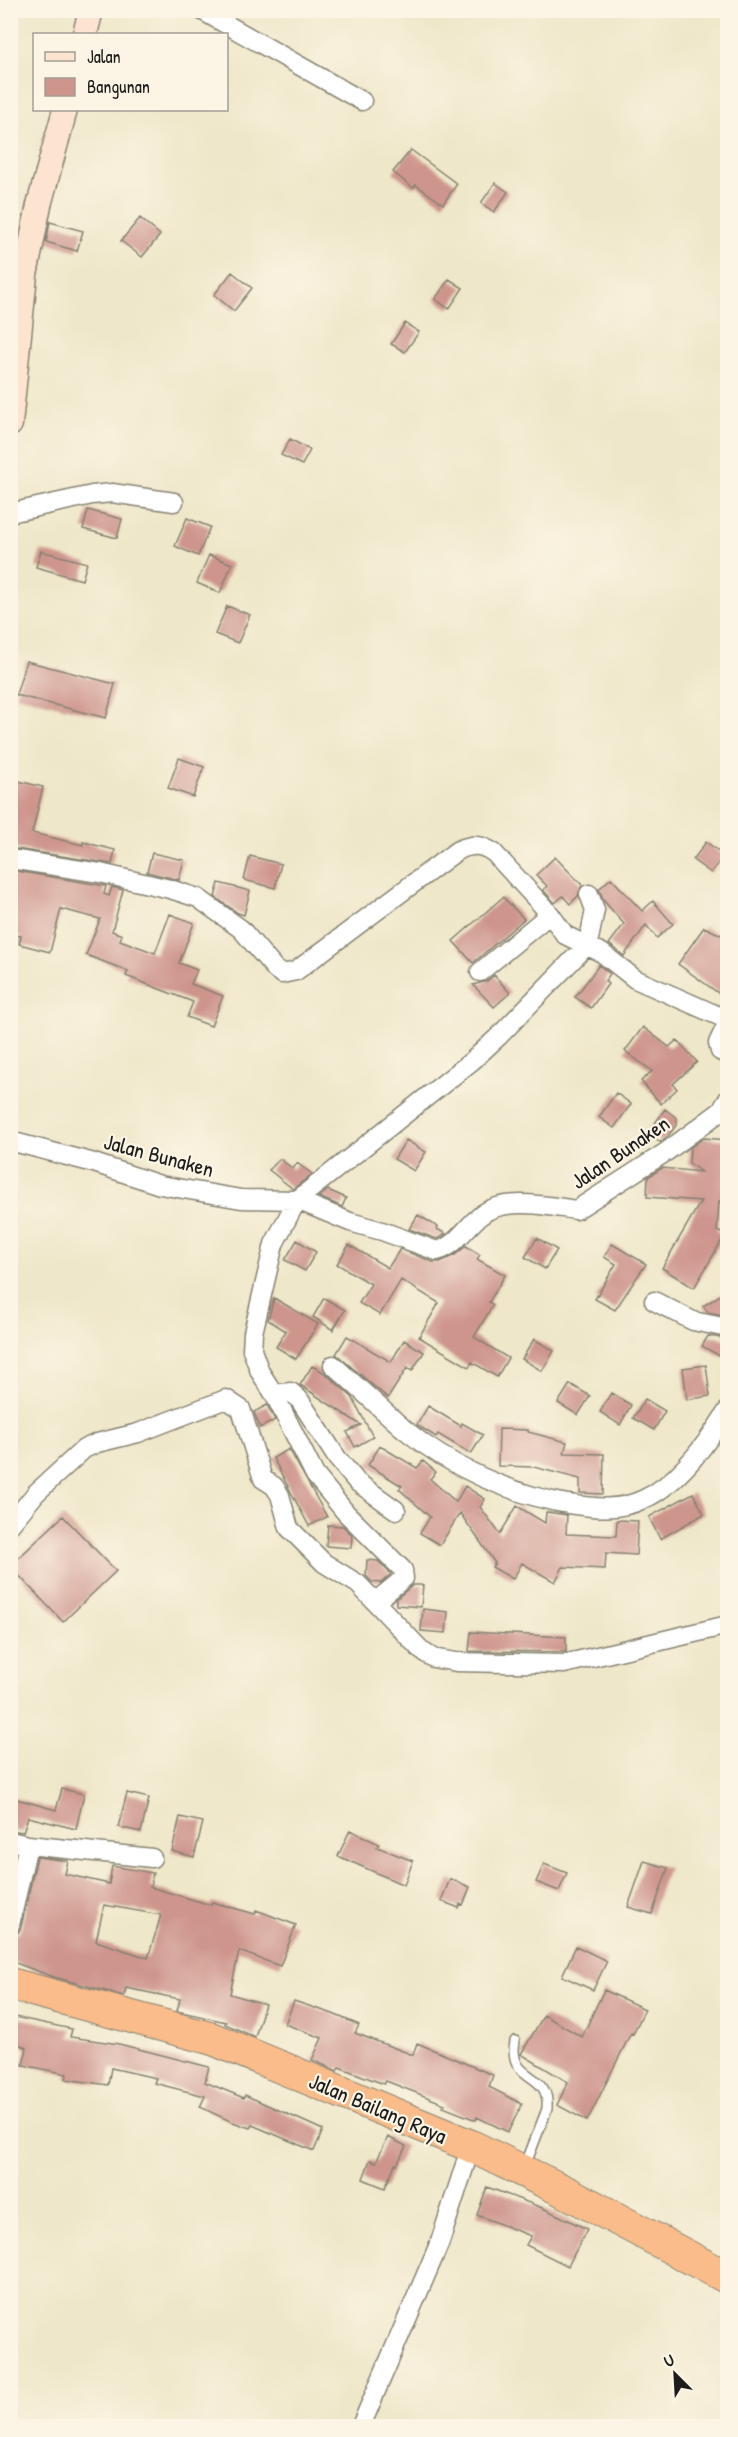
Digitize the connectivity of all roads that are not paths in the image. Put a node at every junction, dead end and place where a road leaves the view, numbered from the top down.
1 (91, 10) edge
2 (201, 10) edge
3 (85, 33) edge
4 (362, 101) dead end
5 (65, 111) edge
6 (10, 424) edge
7 (174, 502) dead end
8 (10, 513) edge
9 (10, 858) edge
10 (589, 894) dead end
11 (550, 914) junction
12 (588, 944) junction
13 (480, 972) dead end
14 (728, 1021) edge
15 (728, 1055) edge
16 (728, 1099) edge
17 (10, 1141) edge
18 (297, 1200) junction
19 (654, 1301) dead end
20 (728, 1329) edge
21 (333, 1365) dead end
22 (274, 1394) junction
23 (728, 1410) edge
24 (396, 1510) dead end
25 (10, 1525) edge
26 (375, 1602) junction
27 (728, 1625) edge
28 (19, 1843) edge
29 (152, 1858) dead end
30 (10, 1925) edge
31 (10, 1984) edge
32 (515, 2041) dead end
33 (471, 2146) junction
34 (523, 2171) junction
35 (728, 2278) edge
36 (360, 2427) edge

1 - 3 main road
2 - 4 street
5 - 6 main road
7 - 8 street
9 - 11 street
10 - 12 street
11 - 12 street
11 - 13 street
12 - 14 street
12 - 18 street
14 - 15 street
16 - 18 street, Jalan Bunaken
17 - 18 street, Jalan Bunaken
18 - 22 street
19 - 20 street
21 - 23 street
22 - 24 street
22 - 26 street
25 - 26 street
26 - 27 street
28 - 29 street
28 - 30 street
31 - 33 highway, Jalan Bailang Raya
32 - 34 lane
33 - 34 highway, Jalan Bailang Raya
33 - 36 street
34 - 35 highway, Jalan Bailang Raya

